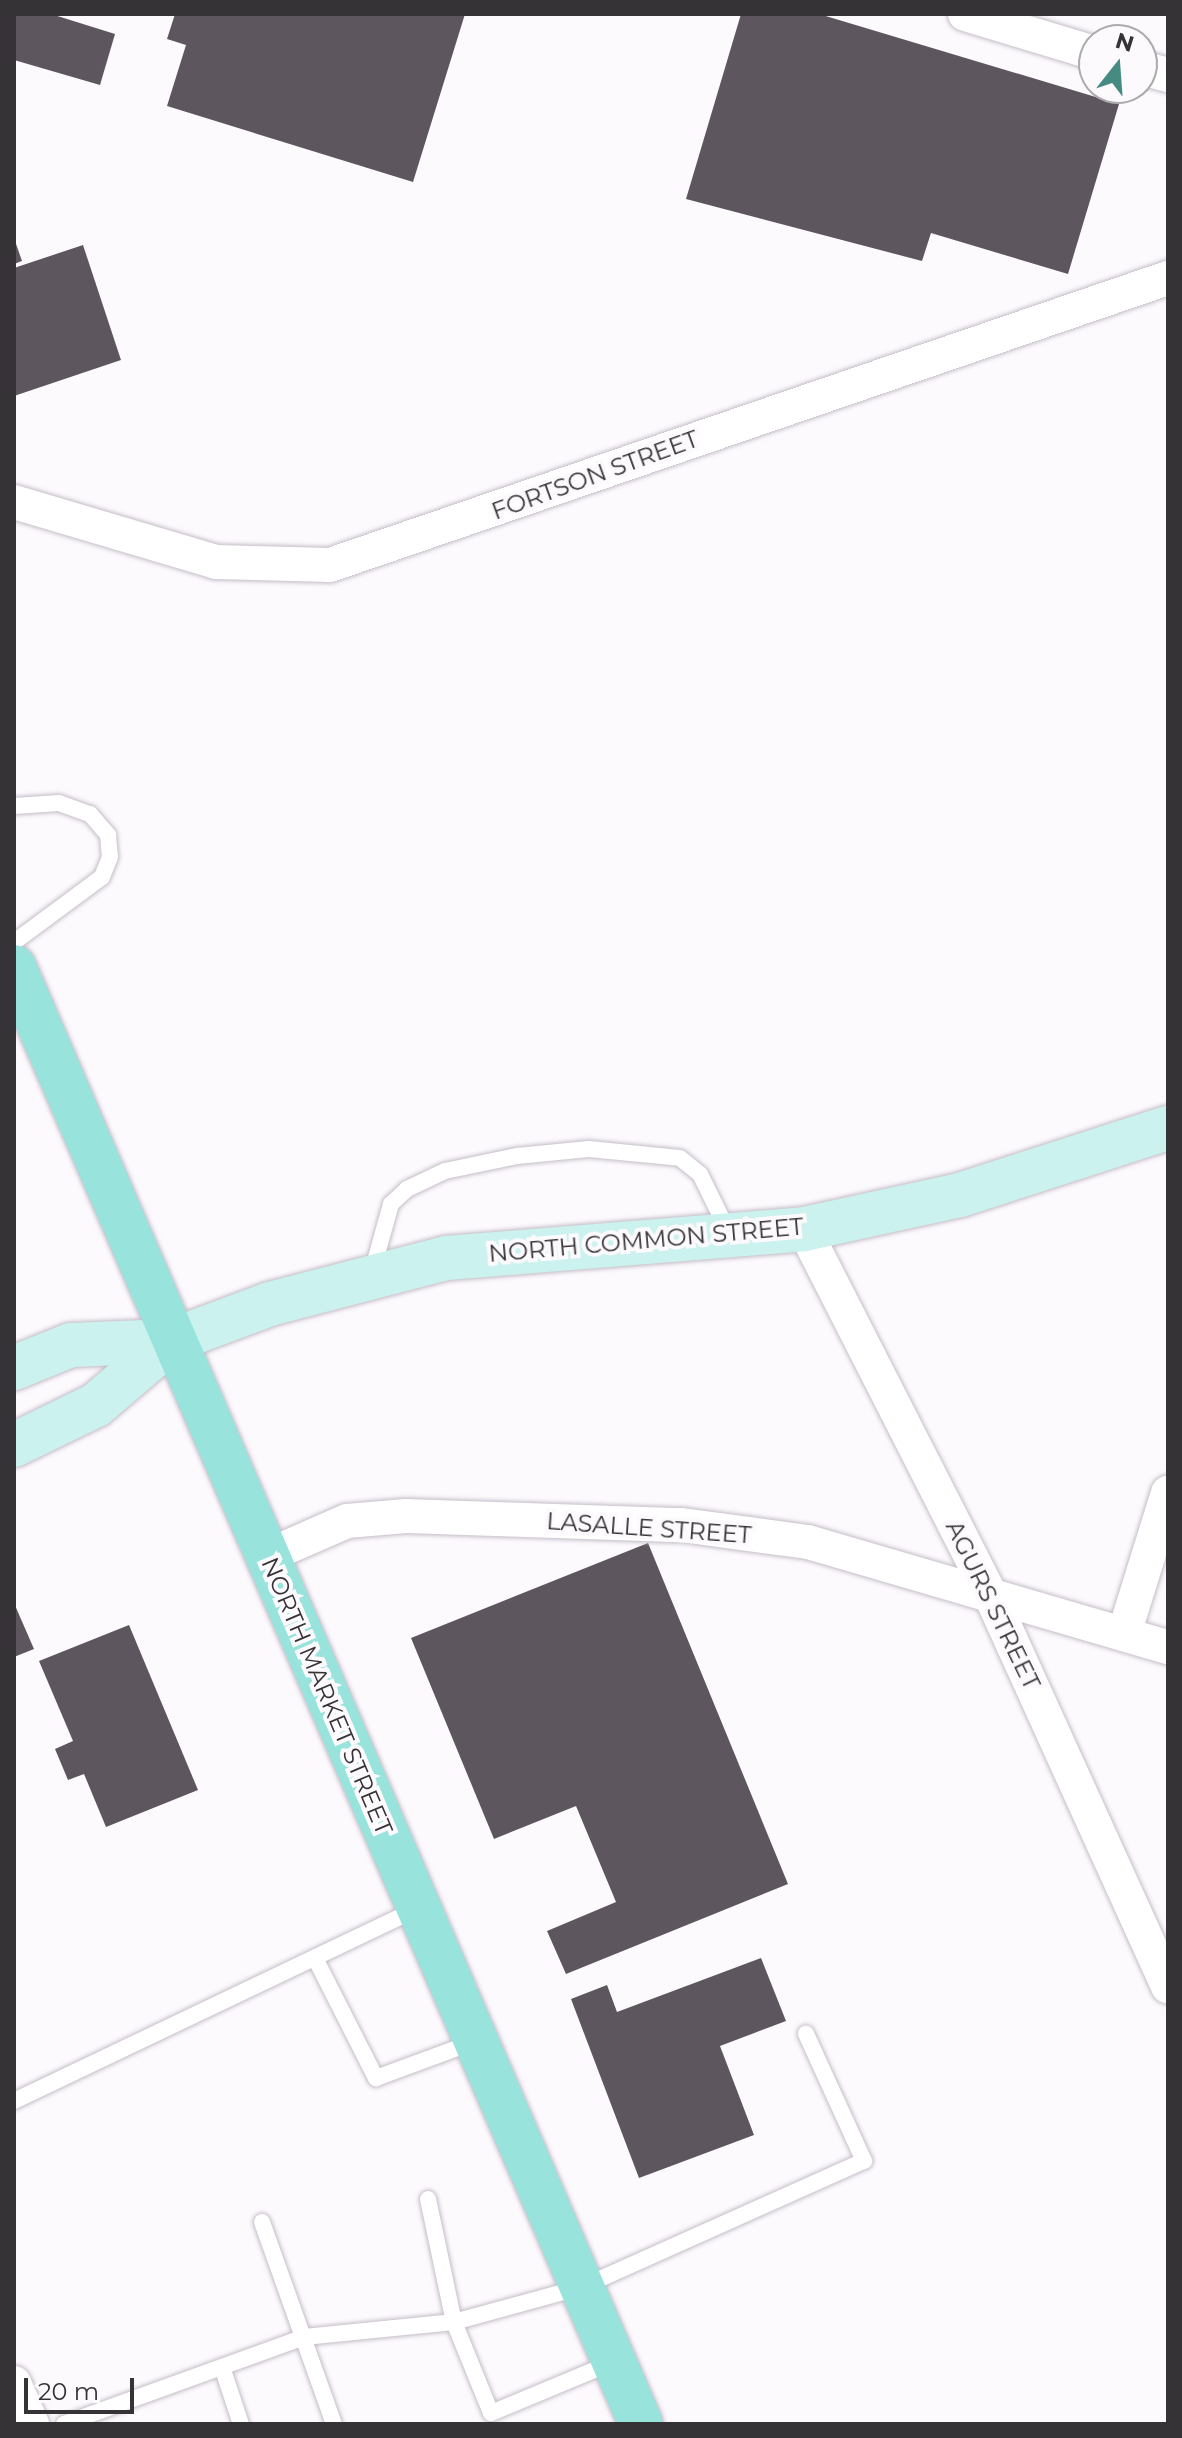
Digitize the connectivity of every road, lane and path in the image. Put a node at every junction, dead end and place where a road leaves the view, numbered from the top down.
1 (965, 14) edge
2 (1078, 48) edge
3 (1168, 278) edge
4 (14, 502) edge
5 (14, 806) edge
6 (14, 942) edge
7 (14, 967) edge
8 (1168, 1128) edge
9 (804, 1229) junction
10 (731, 1237) junction
11 (371, 1274) junction
12 (171, 1341) junction
13 (14, 1368) edge
14 (14, 1445) edge
15 (1168, 1493) edge
16 (267, 1556) junction
17 (990, 1594) junction
18 (1124, 1634) junction
19 (1168, 1647) edge
20 (419, 1909) junction
21 (315, 1958) junction
22 (1168, 1987) edge
23 (806, 2034) dead end
24 (475, 2042) junction
25 (14, 2101) edge
26 (428, 2199) dead end
27 (262, 2222) dead end
28 (582, 2287) junction
29 (454, 2322) junction
30 (304, 2337) junction
31 (614, 2361) junction
32 (222, 2367) junction
33 (14, 2383) edge
34 (32, 2424) edge
35 (64, 2424) edge
36 (241, 2424) edge
37 (334, 2424) edge
38 (641, 2424) edge

1 - 2 street
3 - 4 street, FORTSON STREET
5 - 6 lane
7 - 12 main road, NORTH MARKET STREET
8 - 9 main road, NORTH COMMON STREET
9 - 10 main road, NORTH COMMON STREET
9 - 17 street, AGURS STREET
10 - 11 main road, NORTH COMMON STREET
10 - 11 lane
11 - 12 main road, NORTH COMMON STREET
12 - 13 main road, NORTH COMMON STREET
12 - 14 main road, NORTH COMMON STREET
12 - 16 main road, NORTH MARKET STREET
15 - 18 street
16 - 17 street, LASALLE STREET
16 - 20 main road, NORTH MARKET STREET
17 - 18 street, LASALLE STREET
17 - 22 street, AGURS STREET
18 - 19 street, LASALLE STREET
20 - 21 lane
20 - 24 main road, NORTH MARKET STREET
21 - 24 lane
21 - 25 lane
23 - 28 lane
24 - 28 main road, NORTH MARKET STREET
26 - 29 lane
27 - 30 lane
28 - 29 lane
28 - 31 main road, NORTH MARKET STREET
29 - 30 lane
29 - 31 lane
30 - 32 lane
30 - 37 lane
31 - 38 main road, NORTH MARKET STREET
32 - 35 lane
32 - 36 lane
33 - 34 street

